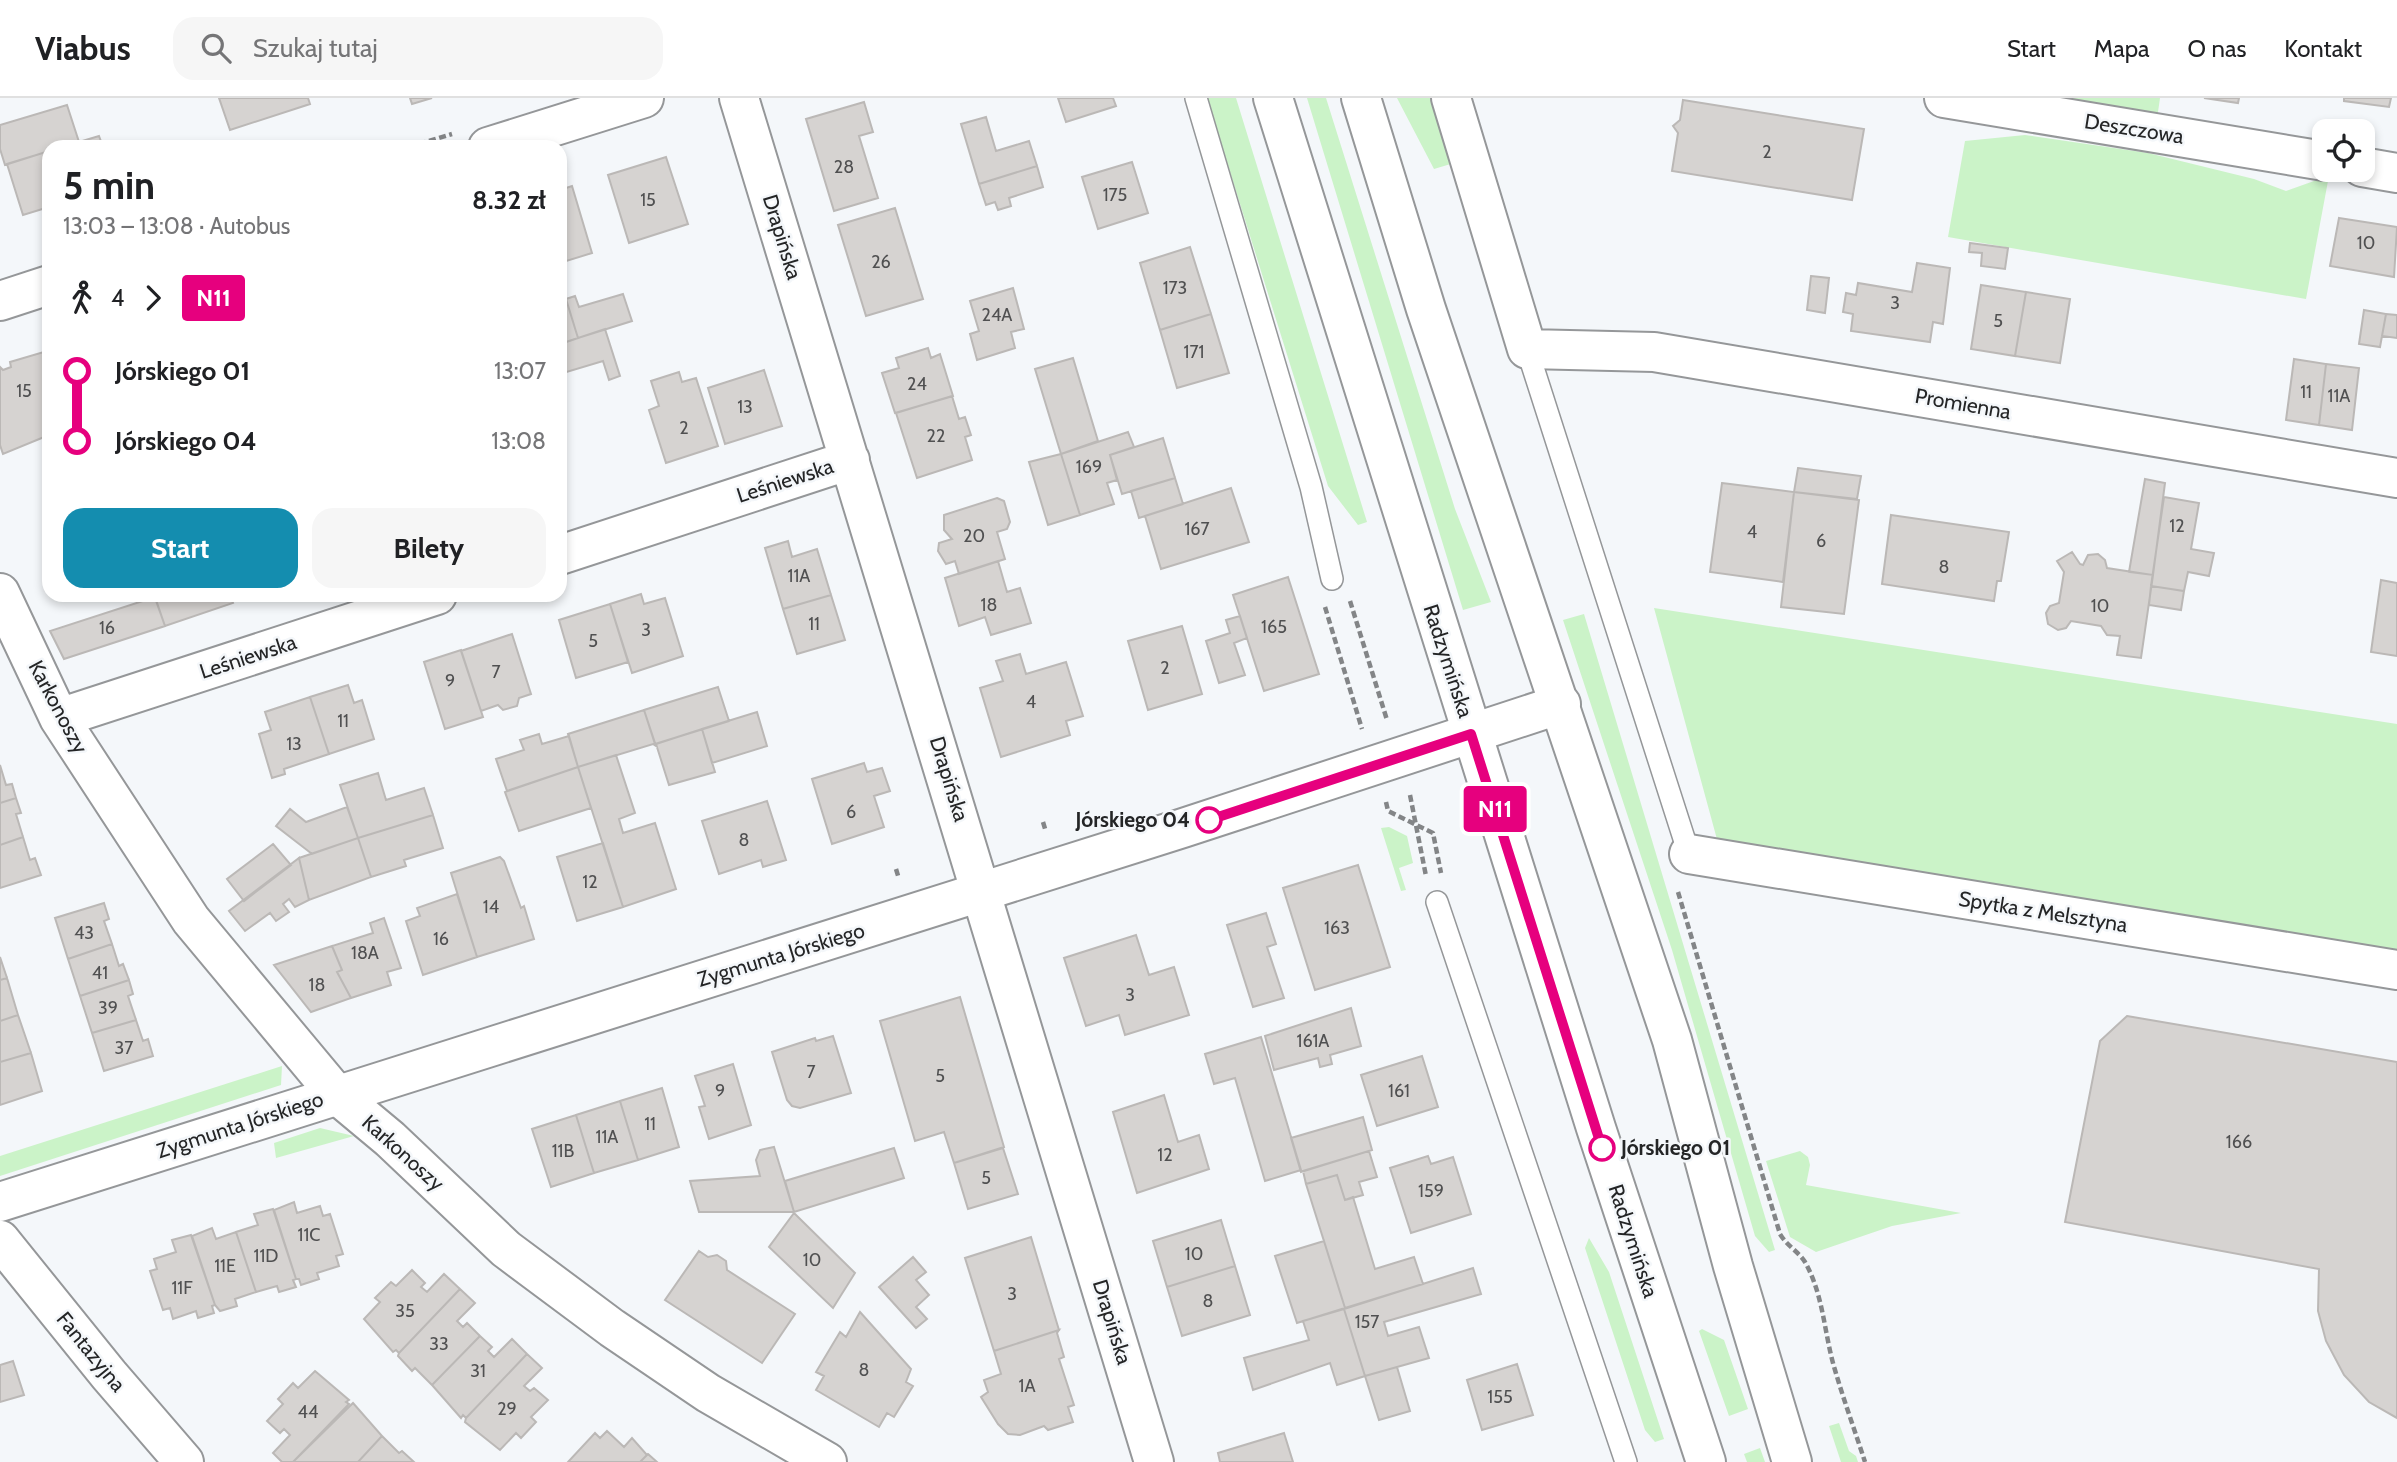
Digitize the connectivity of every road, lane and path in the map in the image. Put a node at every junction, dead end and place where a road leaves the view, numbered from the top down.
1 (644, 98) edge
2 (739, 98) edge
3 (1196, 98) edge
4 (1273, 98) edge
5 (1361, 98) edge
6 (1451, 98) edge
7 (1944, 98) edge
8 (510, 140) edge
9 (2312, 159) edge
10 (2375, 169) edge
11 (2397, 173) edge
12 (42, 287) edge
13 (0, 301) edge
14 (1527, 349) junction
15 (850, 460) junction
16 (2397, 478) edge
17 (567, 553) edge
18 (1332, 579) junction
19 (0, 593) edge
20 (416, 602) edge
21 (1561, 704) junction
22 (60, 718) junction
23 (1388, 722) dead end
24 (1363, 733) dead end
25 (1471, 734) junction
26 (1382, 792) dead end
27 (1410, 797) dead end
28 (1415, 824) junction
29 (1689, 854) joint
30 (1678, 891) dead end
31 (982, 892) junction
32 (1437, 902) junction
33 (2397, 970) edge
34 (336, 1094) junction
35 (0, 1202) edge
36 (0, 1240) edge
37 (184, 1462) edge
38 (827, 1462) edge
39 (1154, 1462) edge
40 (1626, 1462) edge
41 (1706, 1462) edge
42 (1793, 1462) edge
43 (1865, 1462) edge

1 - 8 street
2 - 15 street, Drapińska
3 - 18 lane
4 - 25 street, Radzymińska
5 - 21 street
6 - 14 street
7 - 9 street, Deszczowa
10 - 11 street
12 - 13 street
14 - 16 street, Promienna
14 - 29 lane
15 - 17 street, Leśniewska
15 - 31 street, Drapińska
18 - 23 path
18 - 24 path
19 - 22 street, Karkonoszy
20 - 22 street, Leśniewska
21 - 25 street, Zygmunta Jórskiego
21 - 42 street
22 - 34 street, Karkonoszy
25 - 31 street, Zygmunta Jórskiego
25 - 41 street, Radzymińska
26 - 28 path
27 - 28 path
28 - 32 path
28 - 32 path
29 - 33 street, Spytka z Melsztyna
30 - 43 path
31 - 34 street, Zygmunta Jórskiego
31 - 39 street, Drapińska
32 - 40 lane
34 - 35 street, Zygmunta Jórskiego
34 - 38 street, Karkonoszy
36 - 37 street, Fantazyjna

